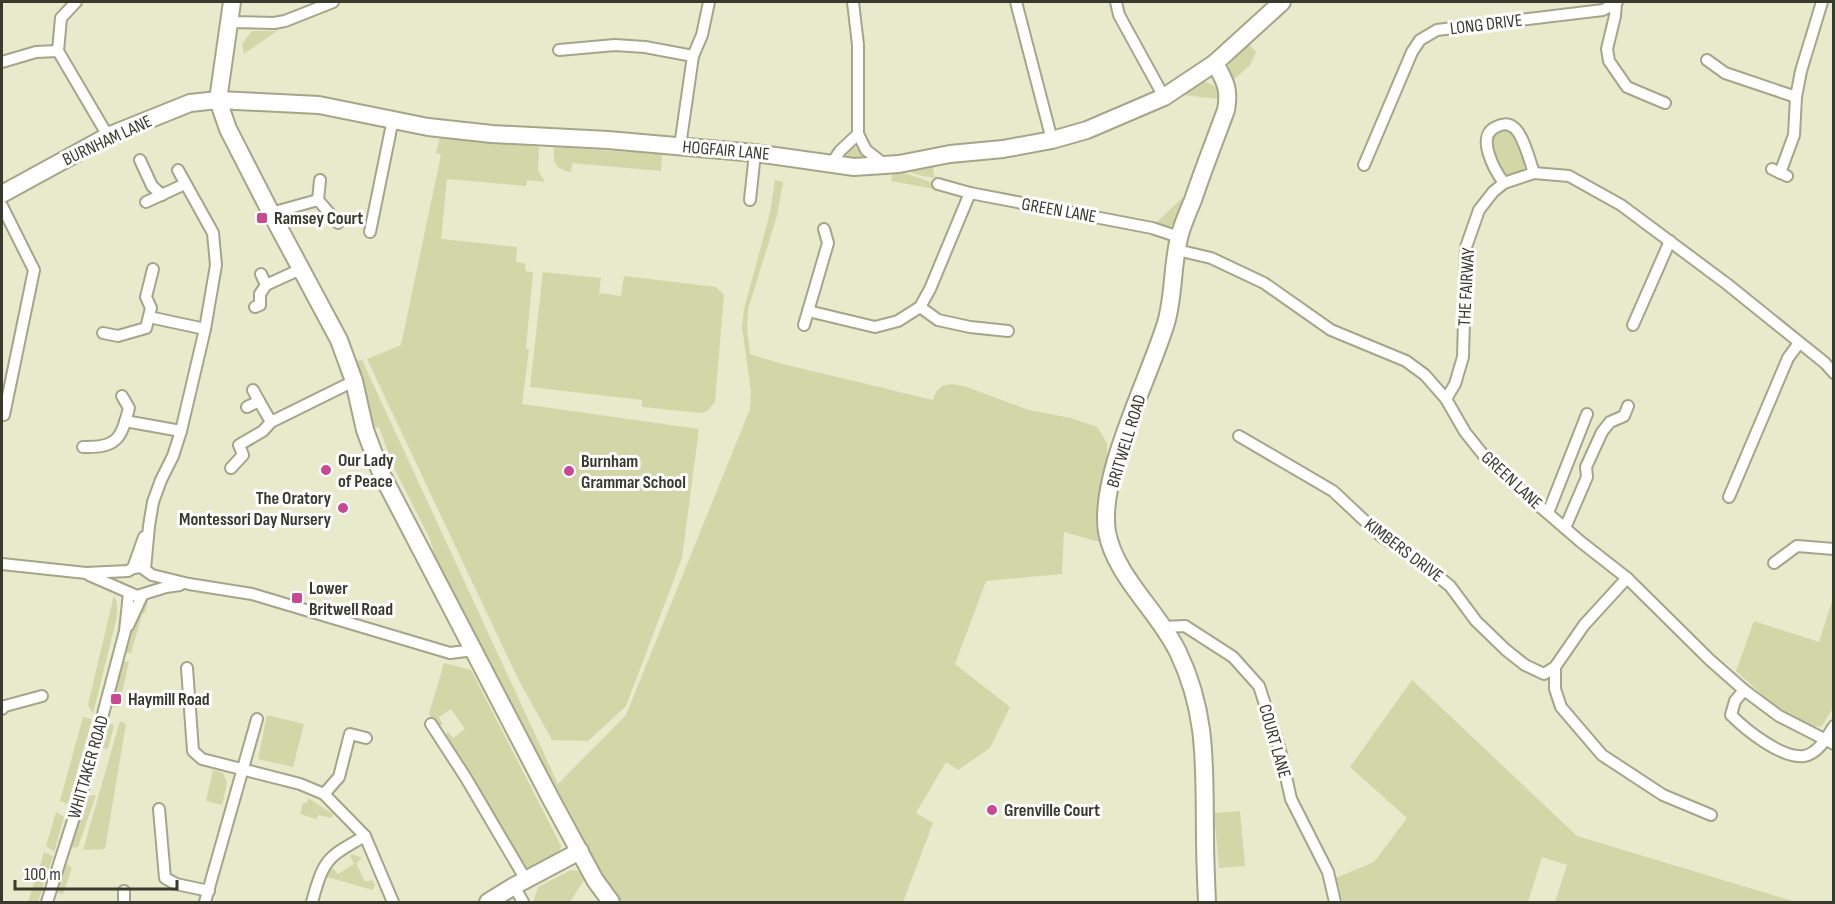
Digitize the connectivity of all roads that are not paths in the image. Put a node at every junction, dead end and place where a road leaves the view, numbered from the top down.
1 (76, 2) edge
2 (232, 2) edge
3 (333, 2) edge
4 (709, 2) edge
5 (853, 2) edge
6 (1016, 2) edge
7 (1116, 2) edge
8 (1282, 2) edge
9 (1616, 2) edge
10 (1822, 2) edge
11 (230, 22) junction
12 (559, 50) dead end
13 (58, 51) junction
14 (693, 56) junction
15 (1707, 60) dead end
16 (2, 62) edge
17 (1215, 63) junction
18 (1164, 97) junction
19 (1796, 97) junction
20 (218, 100) junction
21 (1665, 104) dead end
22 (393, 119) junction
23 (858, 134) junction
24 (108, 136) junction
25 (1052, 140) junction
26 (680, 146) junction
27 (755, 153) junction
28 (140, 160) dead end
29 (832, 163) junction
30 (885, 165) junction
31 (1364, 165) dead end
32 (178, 170) dead end
33 (1533, 173) junction
34 (1780, 173) dead end
35 (320, 180) dead end
36 (1504, 183) junction
37 (184, 184) junction
38 (938, 184) dead end
39 (2, 194) edge
40 (970, 194) junction
41 (162, 195) junction
42 (318, 200) junction
43 (750, 200) dead end
44 (146, 202) dead end
45 (2, 206) edge
46 (271, 213) junction
47 (338, 223) dead end
48 (825, 229) dead end
49 (370, 232) dead end
50 (1670, 241) junction
51 (1178, 243) junction
52 (153, 269) dead end
53 (301, 269) junction
54 (261, 274) dead end
55 (267, 285) junction
56 (920, 307) junction
57 (255, 308) dead end
58 (808, 311) junction
59 (149, 317) junction
60 (804, 325) dead end
61 (1633, 325) dead end
62 (205, 330) junction
63 (1008, 331) dead end
64 (103, 333) dead end
65 (1799, 343) junction
66 (1833, 373) edge
67 (354, 381) junction
68 (253, 390) dead end
69 (122, 396) dead end
70 (1446, 399) junction
71 (259, 401) junction
72 (247, 406) dead end
73 (1628, 406) dead end
74 (1587, 414) dead end
75 (4, 415) dead end
76 (125, 421) junction
77 (271, 422) junction
78 (181, 431) junction
79 (1239, 436) dead end
80 (83, 447) dead end
81 (231, 468) dead end
82 (1729, 496) dead end
83 (1548, 513) junction
84 (149, 526) junction
85 (1565, 528) junction
86 (1833, 549) edge
87 (1774, 563) dead end
88 (2, 564) edge
89 (130, 569) junction
90 (149, 572) junction
91 (86, 573) junction
92 (1627, 578) junction
93 (189, 584) junction
94 (128, 592) junction
95 (146, 594) junction
96 (1164, 627) junction
97 (125, 631) junction
98 (474, 650) junction
99 (1555, 667) junction
100 (187, 668) dead end
101 (1744, 690) junction
102 (42, 696) dead end
103 (2, 709) edge
104 (257, 719) dead end
105 (431, 724) dead end
106 (1833, 726) edge
107 (366, 738) dead end
108 (1830, 742) edge
109 (244, 768) junction
110 (324, 794) junction
111 (159, 810) dead end
112 (1711, 815) dead end
113 (365, 836) junction
114 (580, 851) junction
115 (520, 883) junction
116 (124, 891) dead end
117 (209, 891) junction
118 (47, 903) edge
119 (124, 903) edge
120 (206, 903) edge
121 (312, 903) edge
122 (393, 903) edge
123 (488, 903) edge
124 (523, 903) edge
125 (611, 903) edge
126 (1207, 903) edge
127 (1335, 903) edge

1 - 13 street
2 - 11 street
3 - 11 street
4 - 14 street
5 - 23 street
6 - 25 street
7 - 18 street
8 - 17 street
9 - 21 street
9 - 31 street, LONG DRIVE
10 - 19 street
11 - 20 street
12 - 14 street
13 - 16 street
13 - 24 street
14 - 26 street
15 - 19 street
17 - 18 street, HOGFAIR LANE
17 - 51 street, BRITWELL ROAD
18 - 25 street, HOGFAIR LANE
19 - 34 street
20 - 22 street, HOGFAIR LANE
20 - 24 street, BURNHAM LANE
20 - 46 street
22 - 26 street, HOGFAIR LANE
22 - 49 street
23 - 29 street
23 - 30 street
24 - 39 street, BURNHAM LANE
25 - 30 street, HOGFAIR LANE
26 - 27 street, HOGFAIR LANE
27 - 29 street, HOGFAIR LANE
27 - 43 street
28 - 41 street
29 - 30 street, HOGFAIR LANE
32 - 37 street
33 - 36 street, THE FAIRWAY
33 - 36 street
33 - 50 street, THE FAIRWAY
35 - 42 street
36 - 70 street, THE FAIRWAY
37 - 41 street
37 - 62 street
38 - 40 street, GREEN LANE
40 - 51 street, GREEN LANE
40 - 56 street
41 - 44 street
42 - 46 street
42 - 47 street
45 - 75 street
46 - 53 street
48 - 58 street
50 - 61 street
50 - 65 street, THE FAIRWAY
51 - 70 street, GREEN LANE
51 - 96 street, BRITWELL ROAD
52 - 59 street
53 - 55 street
53 - 67 street
54 - 55 street
55 - 57 street
56 - 58 street
56 - 63 street
58 - 60 street
59 - 62 street
59 - 64 street
62 - 78 street
65 - 66 street, THE FAIRWAY
65 - 82 street
67 - 77 street
67 - 98 street
68 - 71 street
69 - 76 street
70 - 83 street, GREEN LANE
71 - 72 street
71 - 77 street
73 - 85 street
74 - 83 street
76 - 78 street
76 - 80 street
77 - 81 street
78 - 84 street
79 - 99 street, KIMBERS DRIVE
83 - 85 street, GREEN LANE
84 - 89 street
84 - 90 street
85 - 92 street, GREEN LANE
86 - 87 street
88 - 91 street
89 - 90 street
89 - 91 street
89 - 94 street
90 - 93 street
90 - 95 street
91 - 94 street
92 - 99 street
92 - 101 street, GREEN LANE
93 - 95 street
93 - 98 street
94 - 95 street
94 - 97 street, WHITTAKER ROAD
95 - 97 street, WHITTAKER ROAD
96 - 126 street, BRITWELL ROAD
96 - 127 street, COURT LANE
97 - 118 street, WHITTAKER ROAD
98 - 114 street
99 - 112 street
100 - 109 street
101 - 108 street, GREEN LANE
101 - 108 street
102 - 103 street
104 - 109 street
105 - 115 street
106 - 108 street
107 - 110 street
109 - 110 street
109 - 117 street
110 - 113 street
111 - 117 street
113 - 121 street
113 - 122 street
114 - 115 street
114 - 125 street
115 - 123 street
115 - 124 street
116 - 119 street
117 - 120 street

